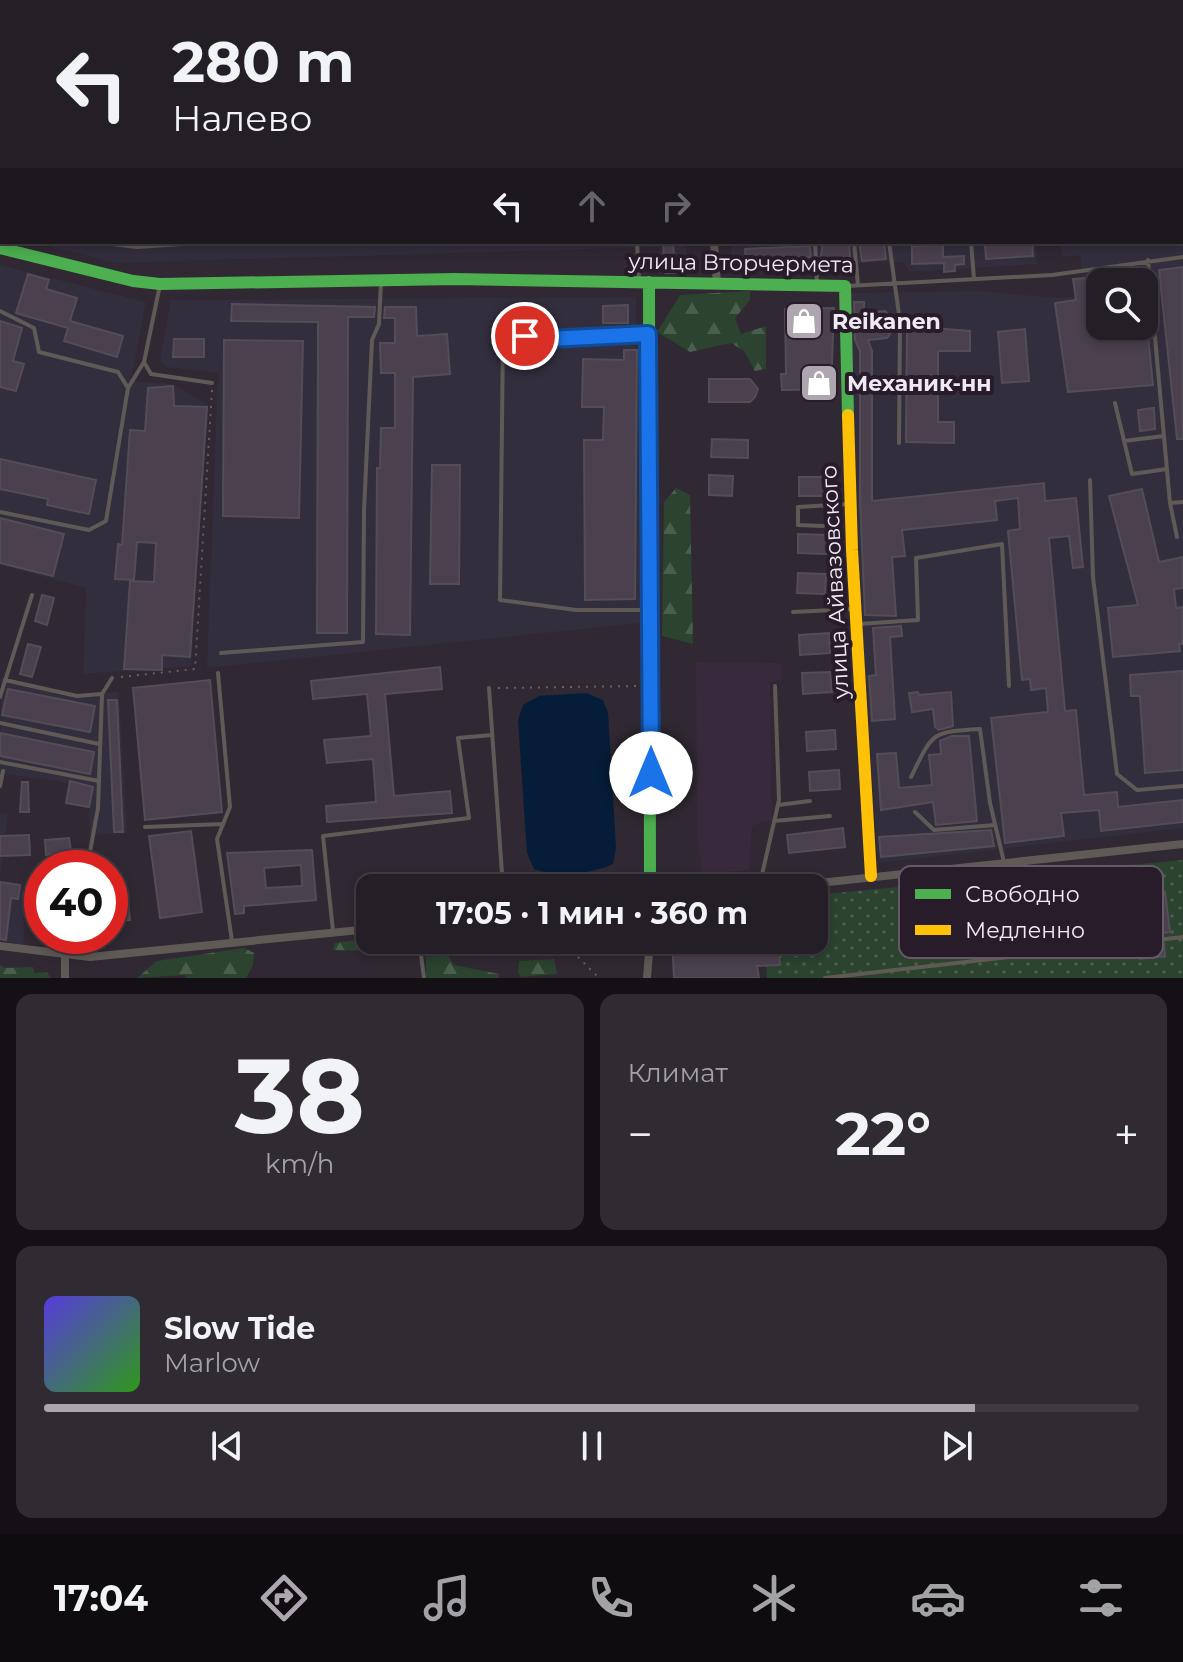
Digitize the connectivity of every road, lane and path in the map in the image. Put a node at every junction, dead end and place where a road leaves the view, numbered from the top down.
1 (0, 5) edge
2 (0, 12) edge
3 (112, 244) edge
4 (181, 244) edge
5 (637, 244) edge
6 (714, 244) edge
7 (815, 244) edge
8 (854, 244) edge
9 (889, 244) edge
10 (971, 244) edge
11 (20, 247) edge
12 (0, 248) edge
13 (1183, 257) edge
14 (1148, 260) junction
15 (974, 279) junction
16 (381, 280) junction
17 (644, 282) junction
18 (160, 284) junction
19 (717, 284) junction
20 (894, 284) junction
21 (817, 286) junction
22 (852, 286) junction
23 (0, 311) edge
24 (648, 334) junction
25 (144, 362) junction
26 (212, 383) joint
27 (128, 388) junction
28 (1115, 403) dead end
29 (1164, 436) junction
30 (1124, 441) junction
31 (899, 443) dead end
32 (1167, 469) junction
33 (1090, 480) dead end
34 (1183, 502) edge
35 (1170, 503) junction
36 (851, 504) junction
37 (0, 512) edge
38 (823, 526) dead end
39 (1177, 537) dead end
40 (32, 595) dead end
41 (856, 609) junction
42 (648, 610) junction
43 (793, 612) dead end
44 (856, 624) junction
45 (221, 653) dead end
46 (218, 673) dead end
47 (112, 678) joint
48 (5, 680) junction
49 (652, 686) junction
50 (775, 686) dead end
51 (1009, 686) dead end
52 (489, 688) joint
53 (102, 694) junction
54 (0, 697) edge
55 (0, 723) edge
56 (492, 735) junction
57 (100, 744) junction
58 (0, 762) edge
59 (3, 771) dead end
60 (911, 777) dead end
61 (99, 781) junction
62 (0, 786) edge
63 (1183, 786) edge
64 (810, 801) dead end
65 (778, 805) junction
66 (915, 812) dead end
67 (830, 816) dead end
68 (774, 821) junction
69 (223, 824) junction
70 (995, 825) junction
71 (145, 827) dead end
72 (1183, 844) edge
73 (90, 850) edge
74 (1004, 862) junction
75 (966, 866) edge
76 (899, 873) edge
77 (502, 874) edge
78 (650, 874) edge
79 (762, 874) edge
80 (871, 876) junction
81 (828, 881) edge
82 (356, 931) edge
83 (333, 933) junction
84 (1183, 937) edge
85 (1163, 939) edge
86 (232, 944) junction
87 (0, 946) edge
88 (90, 954) edge
89 (421, 954) edge
90 (575, 954) edge
91 (649, 954) edge
92 (65, 956) junction
93 (90, 957) junction
94 (1000, 958) edge
95 (65, 978) edge
96 (424, 978) edge
97 (599, 978) edge
98 (647, 978) edge
99 (825, 978) edge

1 - 2 lane
3 - 4 lane
5 - 17 lane
6 - 19 street
7 - 21 lane
8 - 22 lane
9 - 20 lane
10 - 15 lane
11 - 12 street, улица Вторчермета
11 - 18 street, улица Вторчермета
13 - 14 lane, улица Вторчермета
14 - 15 lane, улица Вторчермета
14 - 29 lane
15 - 20 lane, улица Вторчермета
16 - 17 street, улица Вторчермета
16 - 18 street, улица Вторчермета
16 - 45 lane
17 - 19 street, улица Вторчермета
17 - 24 street
18 - 25 lane
19 - 21 street, улица Вторчермета
20 - 22 lane, улица Вторчермета
20 - 31 lane
21 - 22 street, улица Вторчермета
22 - 36 street, улица Айвазовского
23 - 27 lane
24 - 42 street
24 - 42 lane
25 - 26 lane
25 - 27 lane
26 - 47 path
27 - 37 lane
28 - 30 lane
29 - 30 lane
29 - 32 lane
30 - 32 lane
32 - 35 lane
33 - 63 lane
34 - 35 lane
35 - 39 lane
36 - 38 lane
36 - 41 street, улица Айвазовского
40 - 48 lane
41 - 43 lane
41 - 44 street, улица Айвазовского
42 - 49 street
44 - 51 lane
44 - 80 street, улица Айвазовского
46 - 69 lane
47 - 53 lane
48 - 53 lane
48 - 54 lane
49 - 52 path
49 - 78 street
50 - 65 lane
52 - 56 lane
53 - 57 lane
55 - 57 lane
56 - 77 lane
56 - 83 lane
57 - 61 lane
58 - 61 lane
59 - 62 lane
60 - 70 lane
61 - 73 lane
64 - 65 lane
65 - 68 lane
66 - 70 lane
67 - 68 lane
68 - 79 lane
69 - 71 lane
69 - 86 lane
70 - 74 lane
72 - 74 street
74 - 75 street
76 - 80 street
80 - 81 street
82 - 83 street
83 - 86 street
84 - 85 lane
86 - 93 street
87 - 92 street
88 - 93 lane
89 - 96 lane
90 - 97 path
91 - 98 street
92 - 93 street
92 - 95 street
94 - 99 lane

